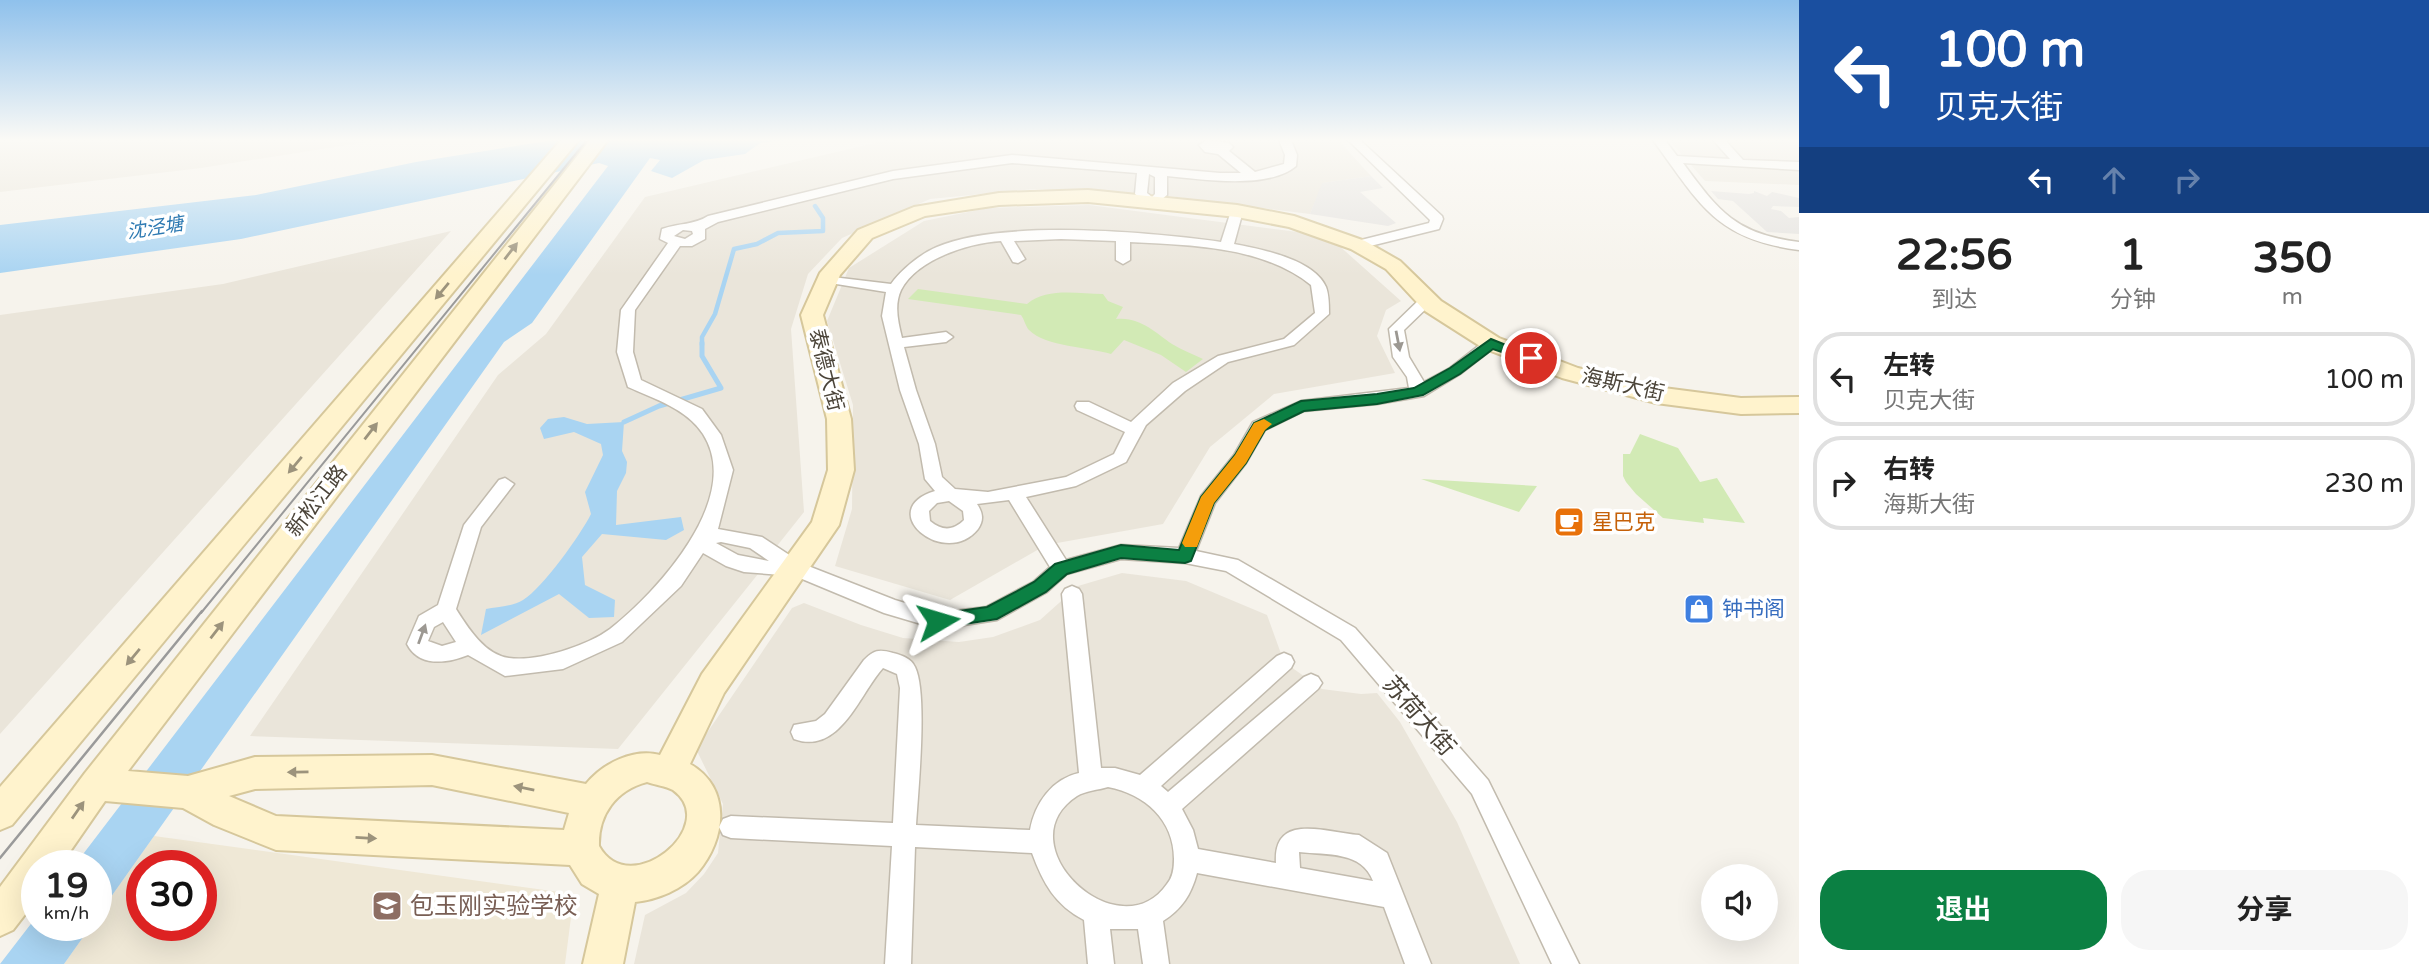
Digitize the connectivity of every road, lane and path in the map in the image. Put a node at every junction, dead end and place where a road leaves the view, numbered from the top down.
1 (532, 185) edge
2 (562, 185) edge
3 (852, 185) edge
4 (1161, 185) edge
5 (1401, 185) edge
6 (1692, 185) edge
7 (1152, 203) junction
8 (1237, 211) junction
9 (1006, 237) junction
10 (1123, 237) junction
11 (1358, 245) junction
12 (1799, 246) edge
13 (1226, 248) junction
14 (1018, 259) dead end
15 (1123, 260) dead end
16 (829, 279) junction
17 (895, 289) junction
18 (1427, 300) junction
19 (946, 337) dead end
20 (898, 343) junction
21 (1491, 343) junction
22 (1418, 392) junction
23 (1799, 405) edge
24 (1083, 406) dead end
25 (1135, 430) junction
26 (505, 484) dead end
27 (1014, 493) junction
28 (701, 540) junction
29 (1185, 556) junction
30 (796, 569) junction
31 (1061, 569) junction
32 (1072, 594) dead end
33 (446, 610) junction
34 (469, 646) junction
35 (1284, 662) dead end
36 (1311, 683) dead end
37 (803, 732) dead end
38 (670, 770) junction
39 (1091, 778) junction
40 (97, 784) junction
41 (1143, 787) junction
42 (188, 792) junction
43 (591, 801) junction
44 (1167, 807) junction
45 (0, 813) edge
46 (731, 827) dead end
47 (904, 836) junction
48 (1040, 842) junction
49 (581, 848) junction
50 (51, 850) edge
51 (1188, 859) junction
52 (1289, 878) junction
53 (620, 884) junction
54 (21, 890) edge
55 (1394, 897) junction
56 (1096, 913) junction
57 (1149, 914) junction
58 (0, 917) edge
59 (603, 964) edge
60 (898, 964) edge
61 (1101, 964) edge
62 (1156, 964) edge
63 (1418, 964) edge
64 (1566, 964) edge

1 -> 45 street, 新松江路
40 -> 2 street, 新松江路
3 - 28 street
4 - 7 street
5 - 11 street
6 - 12 street
7 - 8 street, 泰德大街
7 - 16 street, 泰德大街
8 - 11 street, 泰德大街
8 - 13 street
9 - 10 street
9 - 14 street
9 - 17 street
10 - 13 street
10 - 15 street
11 - 18 street, 海斯大街
13 - 25 street
16 - 17 street
16 - 30 street, 泰德大街
17 - 20 street
18 - 21 street, 海斯大街
18 -> 22 street
19 - 20 street
20 - 27 street
21 - 22 street
21 - 23 street, 海斯大街
22 - 29 street
24 - 25 street
25 - 27 street
26 - 33 street
27 - 31 street
28 - 30 street
28 - 34 street
29 - 31 street, 苏荷大街
29 - 64 street, 苏荷大街
30 - 31 street
30 - 38 street, 泰德大街
32 - 39 street
33 - 34 street
34 -> 33 street
35 - 41 street
36 - 44 street
37 - 47 street
38 - 43 street
38 - 53 street
39 - 41 street
39 - 48 street
40 - 42 street
50 -> 40 street, 新松江路
41 - 44 street
43 -> 42 street
42 -> 49 street
43 - 49 street
44 - 51 street
46 - 47 street
47 - 48 street
47 - 60 street
48 - 56 street
49 - 53 street
51 - 52 street
51 - 57 street
52 - 55 street
52 - 55 street
53 - 59 street
54 - 58 street, 新松江路
55 - 63 street
56 - 57 street
56 - 61 street
57 - 62 street

